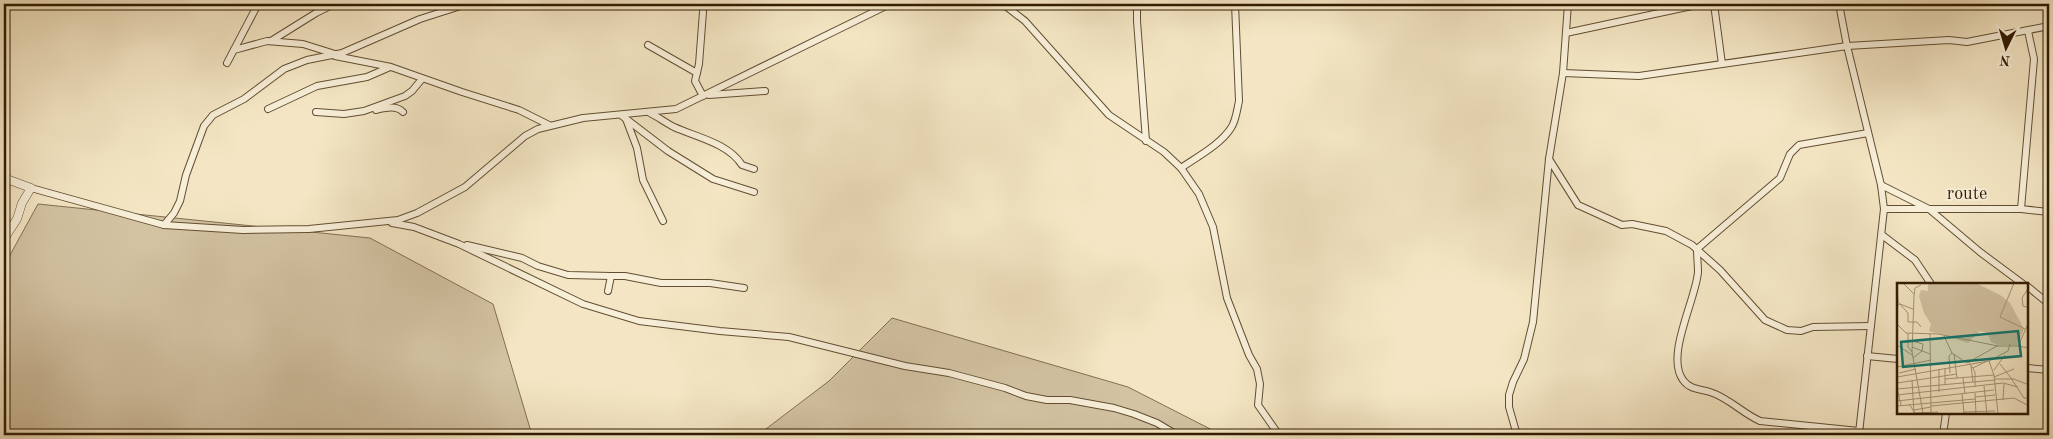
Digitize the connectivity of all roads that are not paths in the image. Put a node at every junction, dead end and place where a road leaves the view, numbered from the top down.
1 (258, 4) edge
2 (334, 4) edge
3 (467, 4) edge
4 (890, 4) edge
5 (1003, 4) edge
6 (1137, 4) edge
7 (1235, 4) edge
8 (1568, 4) edge
9 (1701, 4) edge
10 (1714, 4) edge
11 (1839, 4) edge
12 (703, 12) dead end
13 (2049, 26) edge
14 (2028, 31) junction
15 (1566, 33) junction
16 (271, 41) junction
17 (648, 45) dead end
18 (1847, 46) junction
19 (234, 50) junction
20 (332, 55) junction
21 (227, 63) dead end
22 (1722, 64) junction
23 (391, 67) junction
24 (697, 73) junction
25 (1563, 73) junction
26 (422, 79) junction
27 (765, 91) dead end
28 (704, 96) junction
29 (268, 110) dead end
30 (364, 111) junction
31 (316, 112) dead end
32 (404, 112) dead end
33 (650, 113) junction
34 (623, 117) junction
35 (549, 125) junction
36 (1868, 133) junction
37 (1146, 141) junction
38 (1550, 159) junction
39 (1181, 168) junction
40 (754, 169) dead end
41 (4, 178) edge
42 (1881, 185) junction
43 (32, 188) junction
44 (754, 192) dead end
45 (1884, 209) junction
46 (1929, 209) junction
47 (2021, 209) junction
48 (2049, 212) edge
49 (663, 221) dead end
50 (368, 222) junction
51 (164, 225) junction
52 (1882, 235) junction
53 (4, 238) edge
54 (458, 244) junction
55 (1697, 249) junction
56 (610, 276) junction
57 (1930, 283) edge
58 (2022, 283) edge
59 (2028, 287) edge
60 (744, 288) dead end
61 (608, 291) dead end
62 (2049, 303) edge
63 (1871, 326) junction
64 (1867, 356) junction
65 (1897, 359) edge
66 (2028, 368) edge
67 (2049, 370) edge
68 (1946, 414) edge
69 (1859, 433) edge
70 (1177, 435) edge
71 (1279, 435) edge
72 (1517, 435) edge
73 (1943, 435) edge

1 - 19 street
2 - 16 street
3 - 20 street
4 - 28 street
5 - 37 street
6 - 37 street
7 - 39 street
8 - 15 street
9 - 15 street
10 - 22 street
11 - 18 street
12 - 24 street
13 - 14 street
14 - 18 street
14 - 47 street
15 - 25 street
16 - 19 street
16 - 20 street
17 - 24 street
18 - 22 street
18 - 36 street
19 - 21 street
20 - 23 street
20 - 51 street
22 - 25 street
23 - 26 street
23 - 29 street
24 - 28 street
25 - 38 street
26 - 30 street
26 - 35 street
27 - 28 street
28 - 33 street
30 - 31 street
30 - 32 street
33 - 34 street
33 - 40 street
34 - 35 street
34 - 44 street
34 - 49 street
35 - 50 street
36 - 42 street
36 - 55 street
37 - 39 street
38 - 55 street
38 - 72 street
39 - 71 street
41 - 43 street
42 - 45 street
42 - 46 street
43 - 51 street
43 - 53 street
45 - 46 street, route
45 - 52 street
46 - 47 street, route
46 - 58 street
47 - 48 street, route
50 - 51 street
50 - 54 street
52 - 57 street
52 - 63 street
54 - 56 street
54 - 70 street
55 - 63 street
55 - 69 street
56 - 60 street
56 - 61 street
59 - 62 street
63 - 64 street
64 - 65 street
64 - 69 street
66 - 67 street
68 - 73 street

